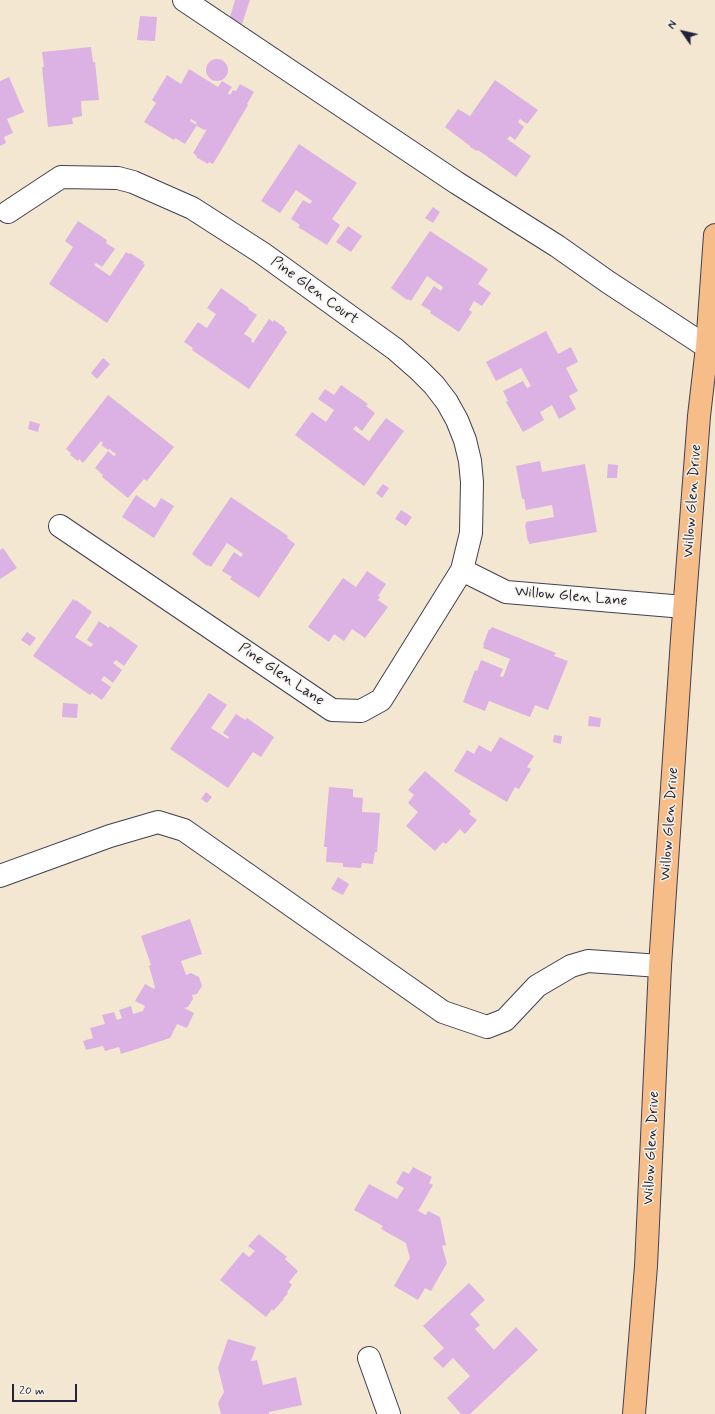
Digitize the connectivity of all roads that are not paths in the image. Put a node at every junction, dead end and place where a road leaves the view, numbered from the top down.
1 (184, 0) edge
2 (8, 212) dead end
3 (715, 235) edge
4 (707, 347) junction
5 (60, 526) dead end
6 (462, 570) junction
7 (684, 607) junction
8 (0, 876) edge
9 (660, 966) junction
10 (370, 1358) dead end
11 (389, 1414) edge
12 (634, 1414) edge

1 - 4 street
2 - 6 street, Pine Glen Court
3 - 4 main road, Willow Glen Drive
4 - 7 main road, Willow Glen Drive
5 - 6 street, Pine Glen Lane
6 - 7 street, Willow Glen Lane
7 - 9 main road, Willow Glen Drive
8 - 9 street
9 - 12 main road, Willow Glen Drive
10 - 11 street

